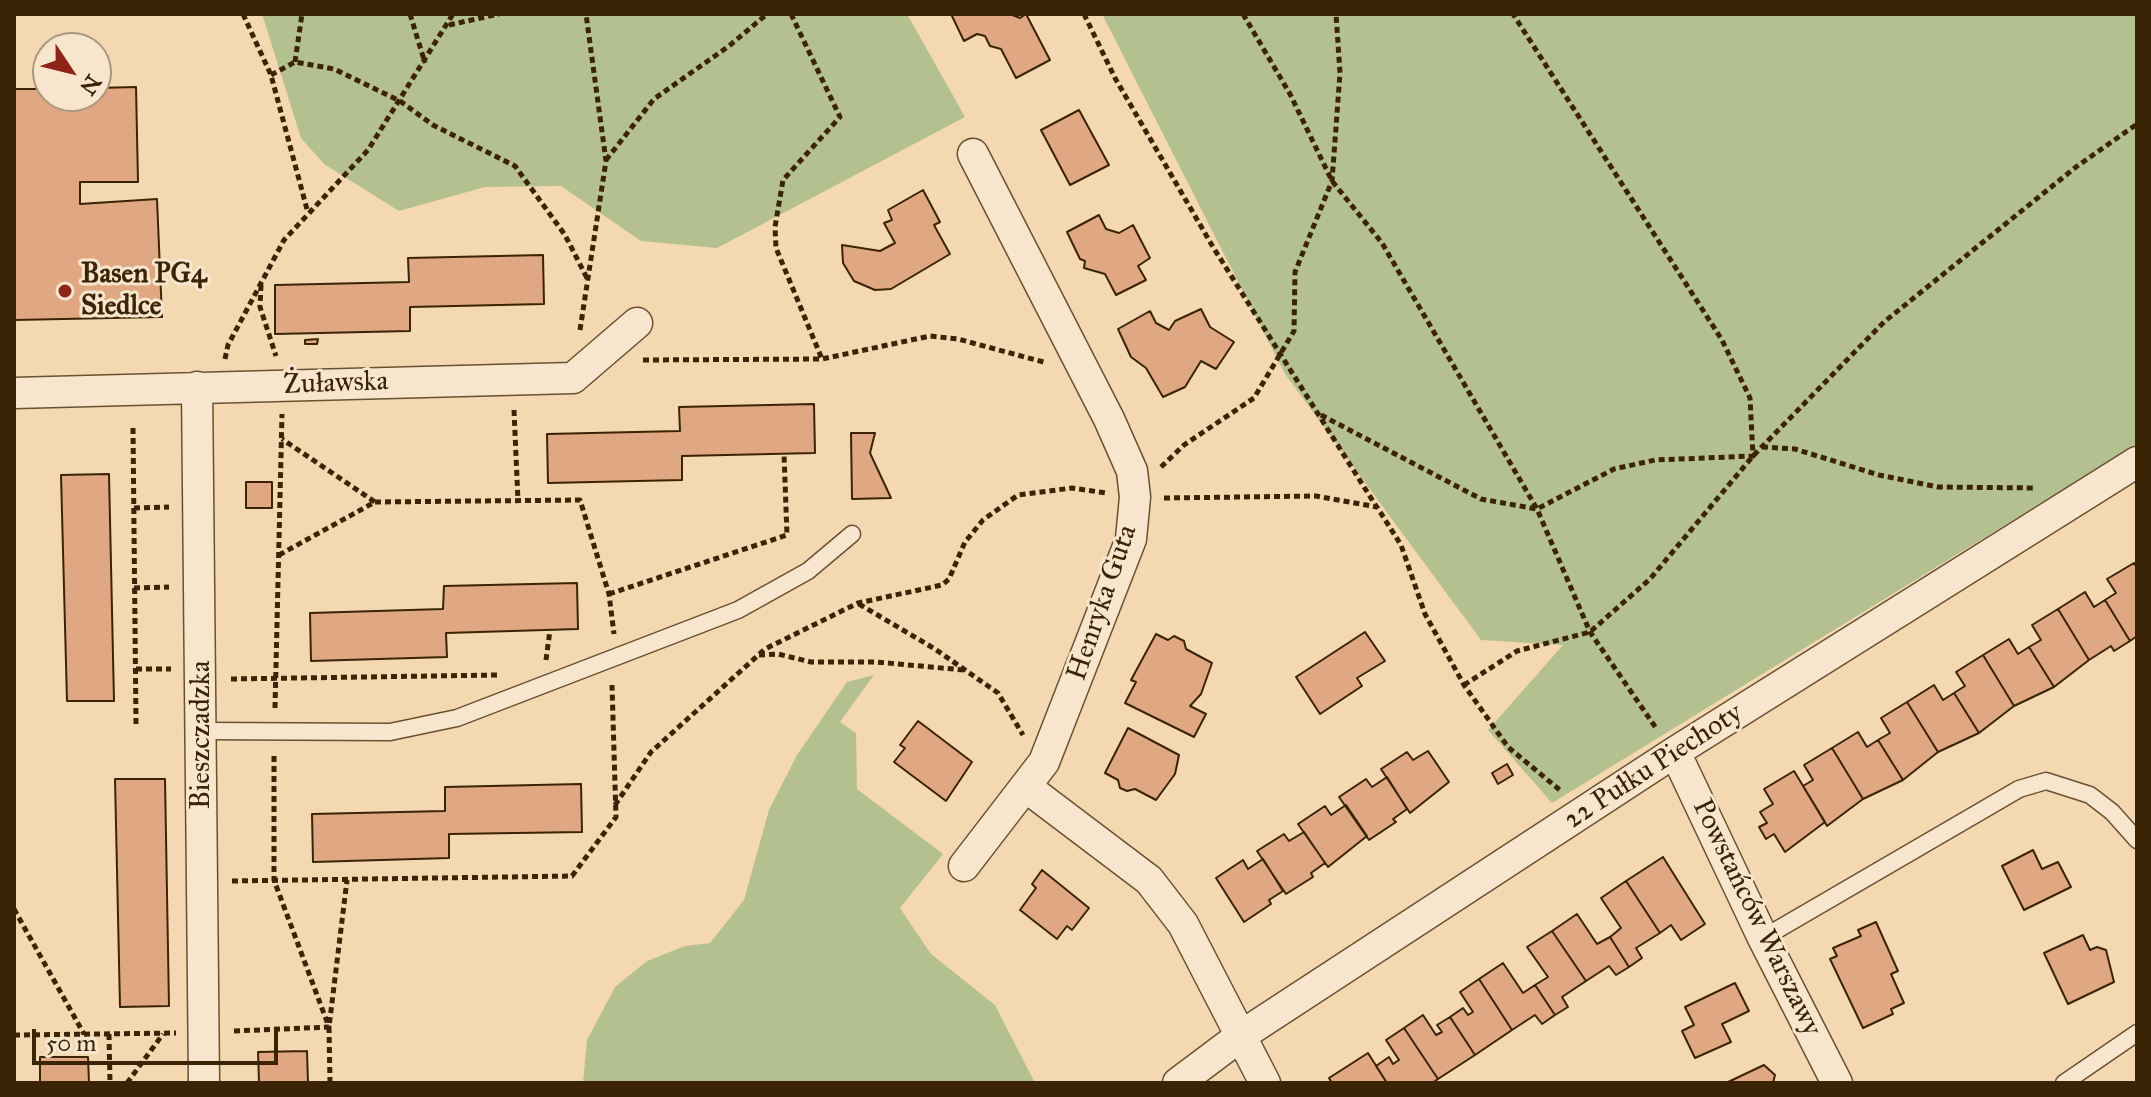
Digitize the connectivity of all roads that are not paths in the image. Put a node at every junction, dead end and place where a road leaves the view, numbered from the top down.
1 (973, 154) dead end
2 (637, 323) dead end
3 (208, 387) junction
4 (14, 393) edge
5 (2137, 462) edge
6 (852, 534) dead end
7 (202, 731) junction
8 (1675, 752) junction
9 (1033, 777) junction
10 (2137, 840) edge
11 (964, 866) dead end
12 (1763, 938) junction
13 (2137, 1033) edge
14 (1242, 1035) junction
15 (204, 1083) edge
16 (1178, 1083) edge
17 (1265, 1083) edge
18 (1837, 1083) edge
19 (2064, 1083) edge

1 - 9 street, Henryka Guta
2 - 3 street, Żuławska
3 - 4 street, Żuławska
3 - 7 street, Bieszczadzka
5 - 8 street, 22 Pułku Piechoty
6 - 7 lane
7 - 15 street, Bieszczadzka
8 - 12 street, Powstańców Warszawy
8 - 14 street, 22 Pułku Piechoty
9 - 11 street, Henryka Guta
9 - 14 street
10 - 12 lane
12 - 18 street, Powstańców Warszawy
13 - 19 lane
14 - 16 street, 22 Pułku Piechoty
14 - 17 street

